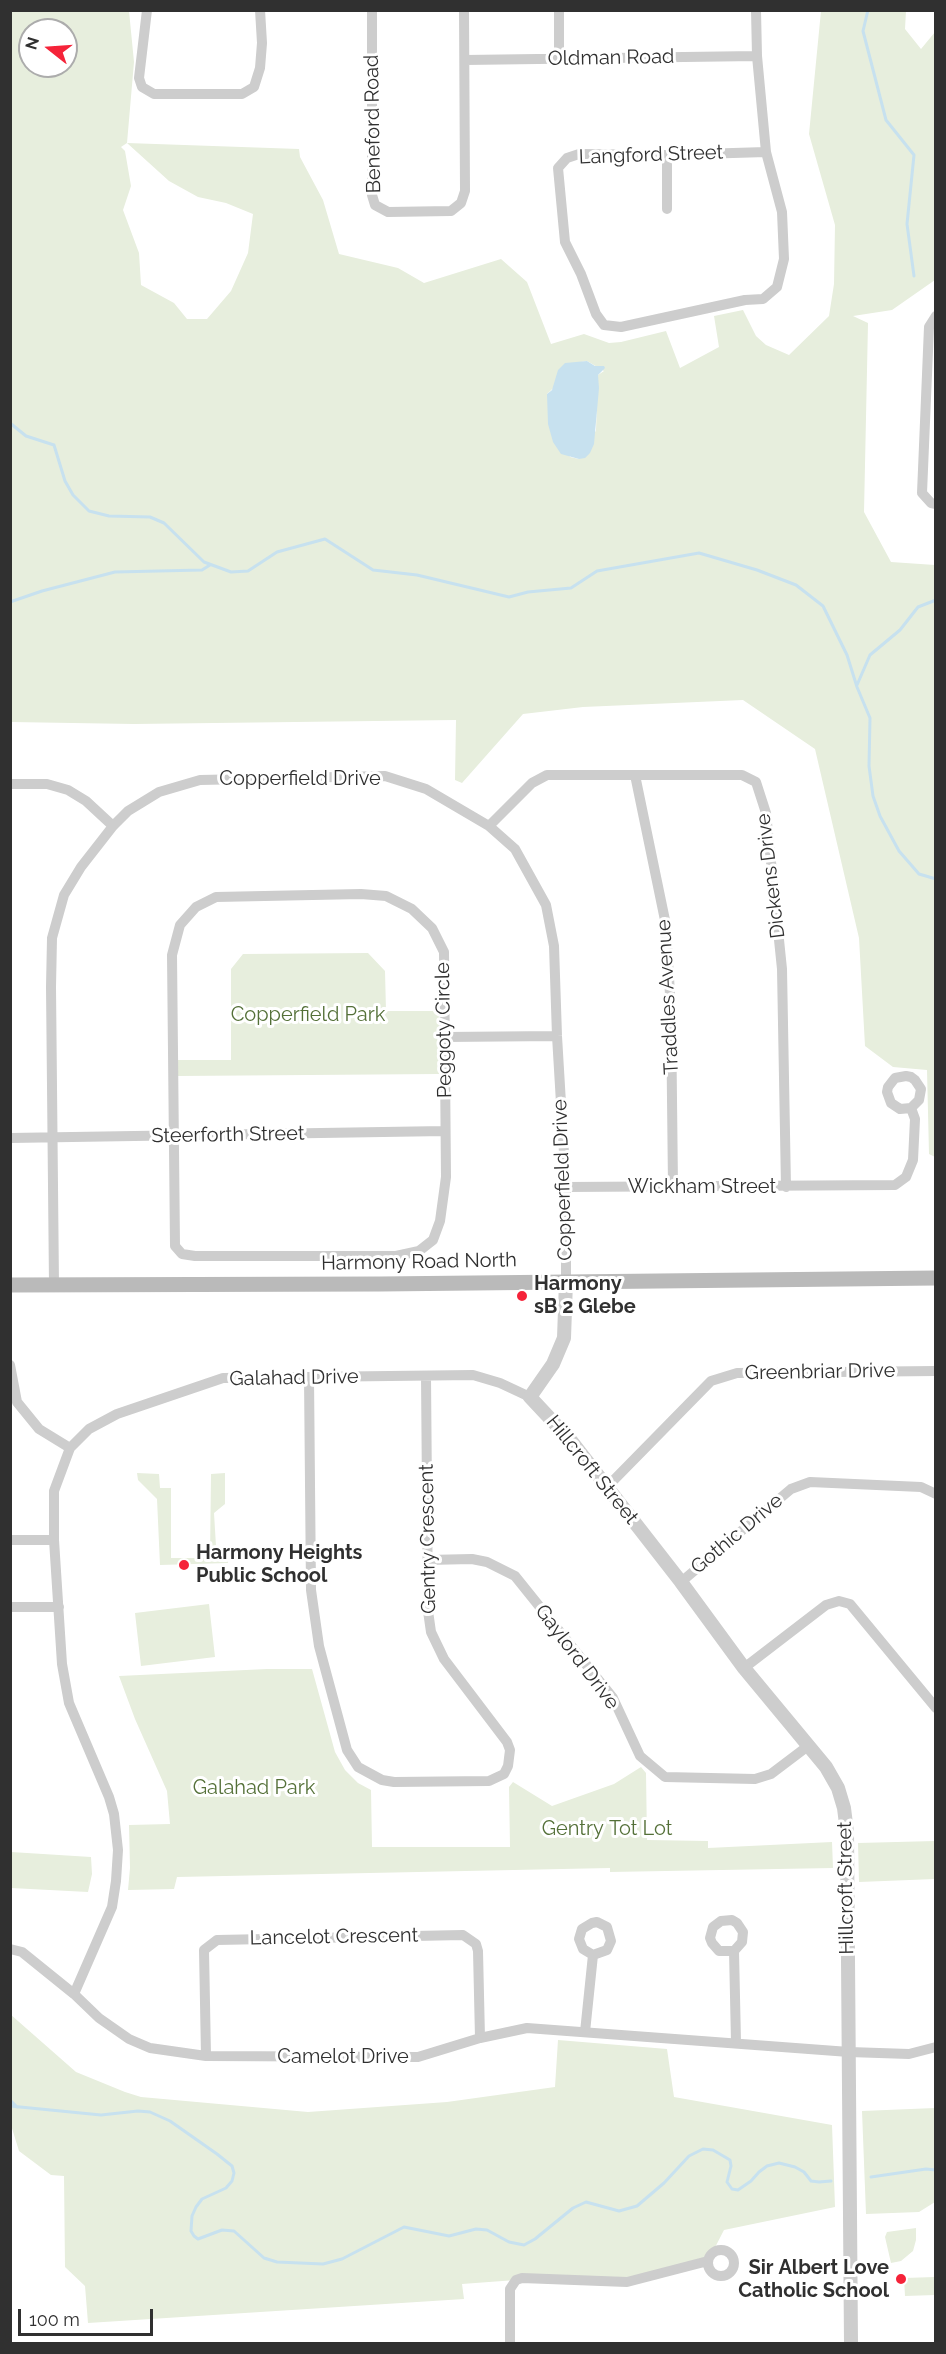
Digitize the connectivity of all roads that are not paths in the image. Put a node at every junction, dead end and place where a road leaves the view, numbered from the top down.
1 (147, 10) edge
2 (260, 10) edge
3 (372, 10) edge
4 (464, 10) edge
5 (559, 10) edge
6 (756, 10) edge
7 (757, 56) junction
8 (559, 59) junction
9 (465, 60) junction
10 (766, 152) junction
11 (667, 155) junction
12 (667, 209) dead end
13 (936, 316) edge
14 (936, 504) edge
15 (635, 775) junction
16 (10, 784) edge
17 (113, 826) junction
18 (489, 826) junction
19 (557, 1036) junction
20 (445, 1037) junction
21 (911, 1108) dead end
22 (445, 1131) junction
23 (174, 1135) junction
24 (10, 1138) edge
25 (52, 1139) junction
26 (673, 1186) junction
27 (566, 1187) junction
28 (786, 1187) junction
29 (936, 1278) edge
30 (566, 1281) junction
31 (10, 1285) edge
32 (54, 1285) junction
33 (10, 1365) edge
34 (936, 1371) edge
35 (426, 1376) junction
36 (309, 1377) junction
37 (530, 1397) junction
38 (70, 1448) junction
39 (607, 1487) junction
40 (936, 1494) edge
41 (10, 1540) edge
42 (54, 1540) junction
43 (427, 1560) junction
44 (681, 1582) junction
45 (10, 1607) edge
46 (59, 1607) junction
47 (744, 1668) junction
48 (936, 1708) edge
49 (808, 1746) junction
50 (10, 1949) edge
51 (734, 1951) dead end
52 (593, 1955) dead end
53 (74, 1994) junction
54 (585, 2032) junction
55 (480, 2038) junction
56 (736, 2042) junction
57 (936, 2047) edge
58 (849, 2052) junction
59 (206, 2056) junction
60 (708, 2260) dead end
61 (510, 2343) edge
62 (851, 2343) edge

1 - 2 street
3 - 9 street, Beneford Road
4 - 9 street, Beneford Road
5 - 8 street
6 - 7 street, Langford Street
7 - 8 street, Oldman Road
7 - 10 street, Langford Street
8 - 9 street, Oldman Road
10 - 11 street, Langford Street
10 - 11 street, Langford Street
11 - 12 street
13 - 14 street
15 - 18 street, Dickens Drive
15 - 26 street, Traddles Avenue
15 - 28 street, Dickens Drive
16 - 17 street
17 - 18 street, Copperfield Drive
17 - 25 street, Copperfield Drive
18 - 19 street, Copperfield Drive
19 - 20 street
19 - 27 street, Copperfield Drive
20 - 22 street, Peggoty Circle
20 - 23 street, Peggoty Circle
21 - 28 street, Wickham Street
22 - 23 street, Steerforth Street
22 - 23 street, Peggoty Circle
23 - 25 street, Steerforth Street
24 - 25 street, Steerforth Street
25 - 32 street, Copperfield Drive
26 - 27 street, Wickham Street
26 - 28 street, Wickham Street
27 - 30 street, Copperfield Drive
29 - 30 main road, Harmony Road North
30 - 32 main road, Harmony Road North
30 - 37 street
31 - 32 main road, Harmony Road North
33 - 38 street
34 - 39 street, Greenbriar Drive
35 - 36 street, Galahad Drive
35 - 37 street, Galahad Drive
35 - 43 street, Gentry Crescent
36 - 38 street, Galahad Drive
36 - 43 street, Gentry Crescent
37 - 39 street, Hillcroft Street
38 - 42 street, Galahad Drive
39 - 44 street, Hillcroft Street
40 - 44 street, Gothic Drive
41 - 42 street
42 - 46 street, Galahad Drive
43 - 49 street, Gaylord Drive
44 - 47 street, Hillcroft Street
45 - 46 street
46 - 53 street, Galahad Drive
47 - 48 street
47 - 49 street, Hillcroft Street
49 - 58 street, Hillcroft Street
50 - 53 street, Camelot Drive
51 - 56 street
52 - 54 street
53 - 59 street, Camelot Drive
54 - 55 street, Camelot Drive
54 - 56 street, Camelot Drive
55 - 59 street, Camelot Drive
55 - 59 street, Lancelot Crescent
56 - 58 street, Camelot Drive
57 - 58 street, Camelot Drive
58 - 62 street, Hillcroft Street
60 - 61 street

